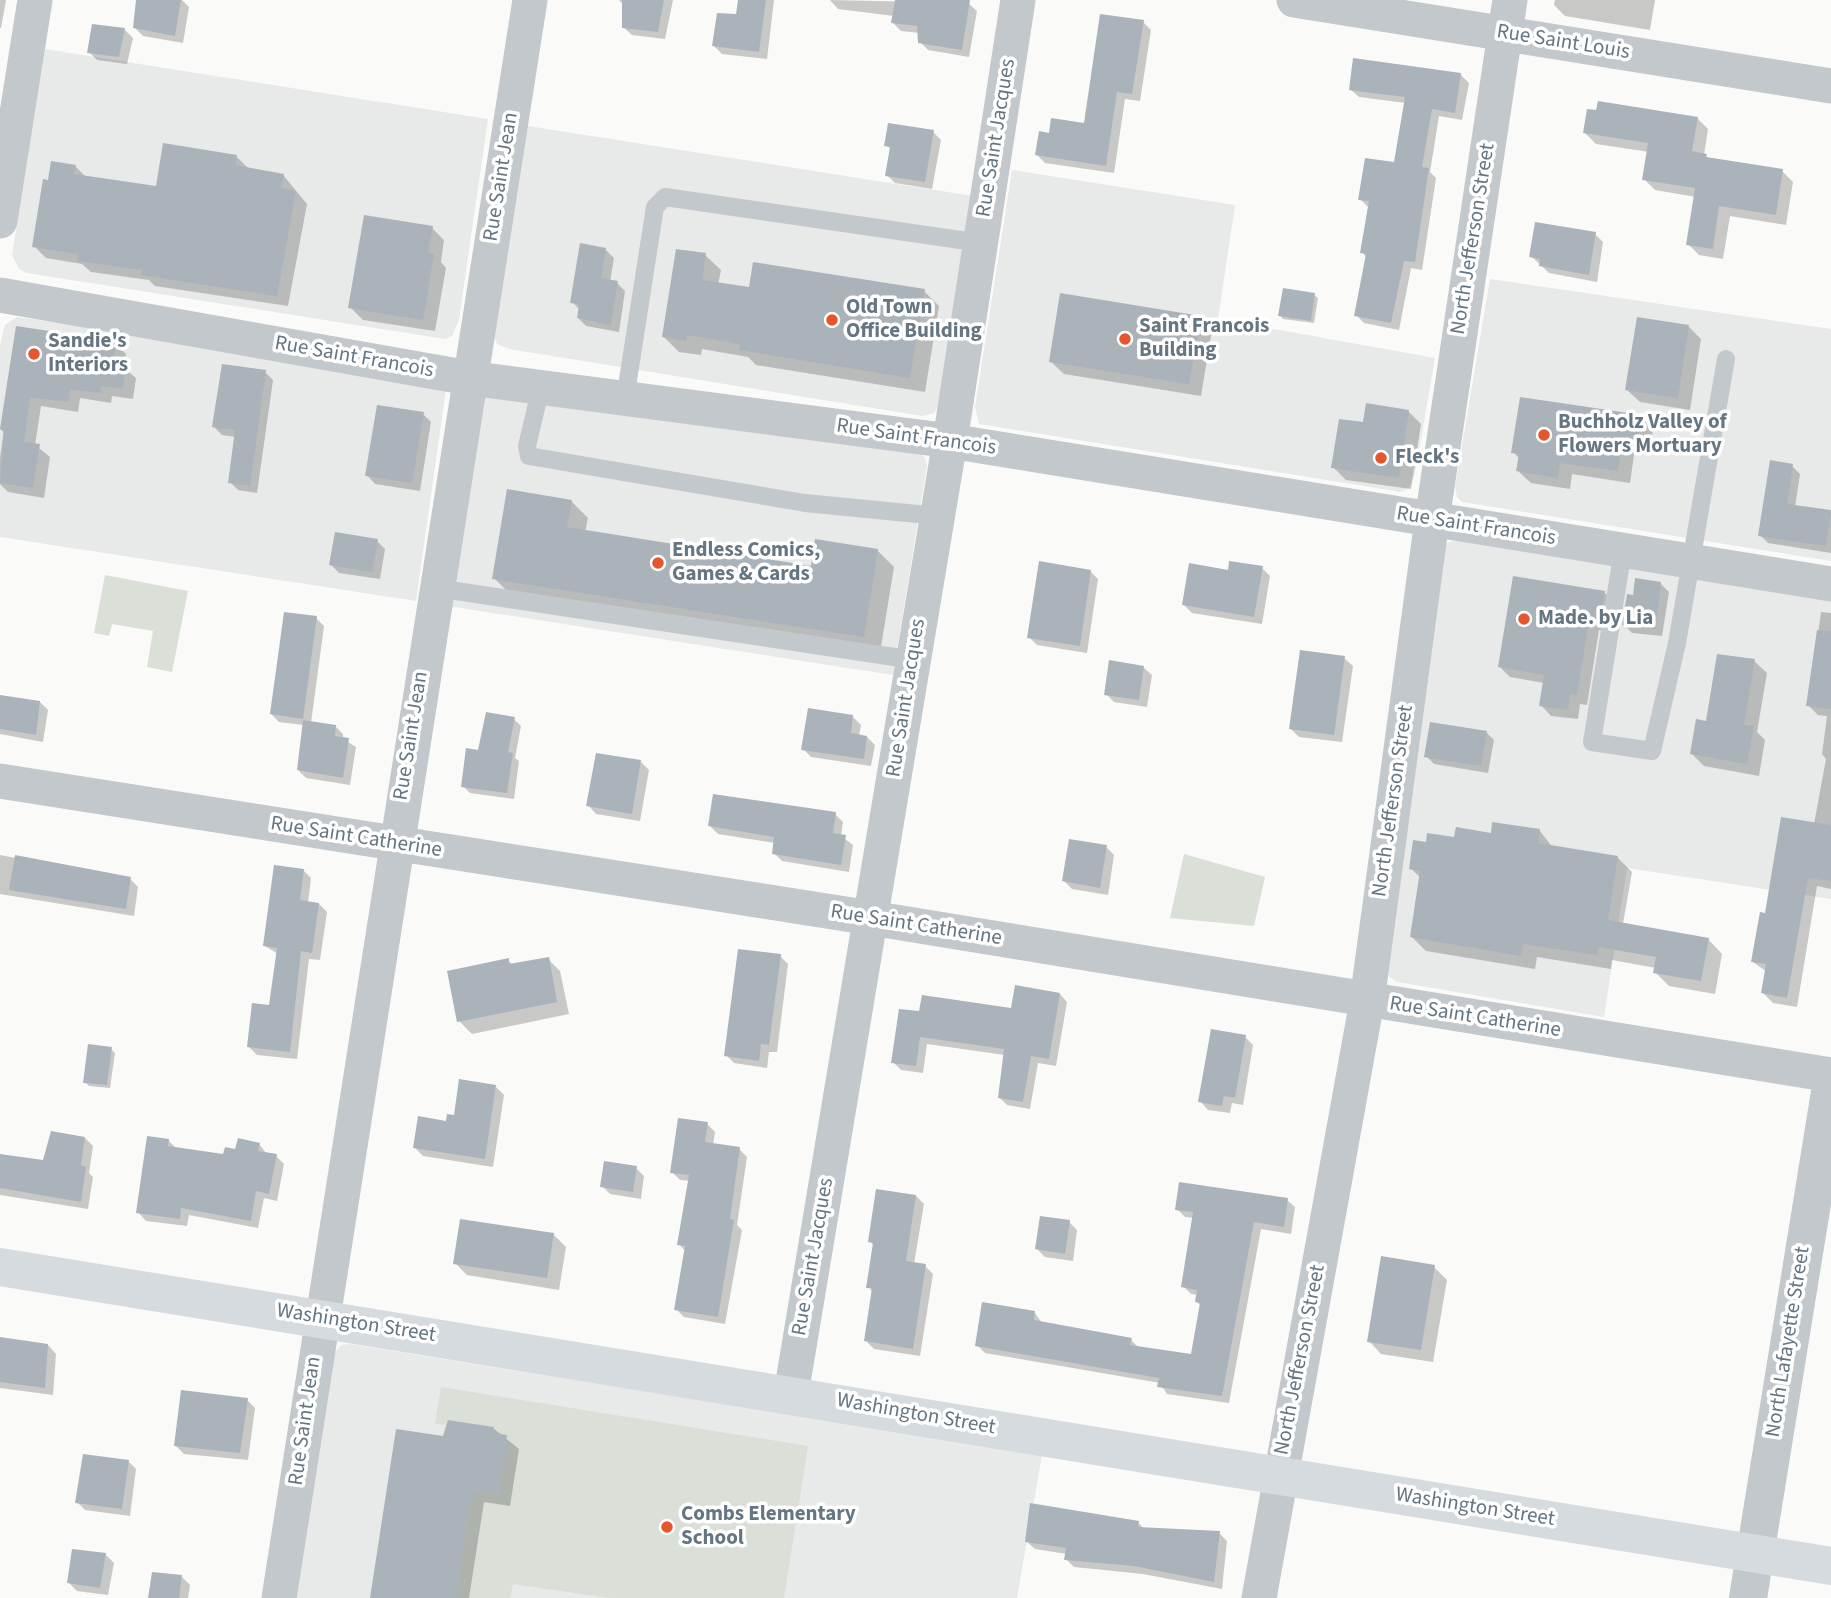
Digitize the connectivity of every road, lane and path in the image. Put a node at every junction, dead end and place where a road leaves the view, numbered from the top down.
1 (35, 0) edge
2 (530, 0) edge
3 (1018, 0) edge
4 (1294, 0) edge
5 (1507, 17) edge
6 (1831, 86) edge
7 (0, 221) edge
8 (981, 243) junction
9 (0, 295) edge
10 (1727, 359) dead end
11 (469, 378) junction
12 (541, 387) junction
13 (625, 399) junction
14 (950, 441) junction
15 (938, 516) junction
16 (1432, 520) junction
17 (1623, 550) junction
18 (1691, 562) junction
19 (1831, 584) edge
20 (436, 589) junction
21 (914, 660) junction
22 (0, 781) edge
23 (395, 845) junction
24 (871, 918) junction
25 (1367, 1001) junction
26 (1831, 1075) edge
27 (1831, 1086) edge
28 (0, 1266) edge
29 (321, 1319) junction
30 (791, 1394) junction
31 (1279, 1476) junction
32 (1754, 1554) junction
33 (1831, 1566) edge
34 (279, 1598) edge
35 (1259, 1598) edge
36 (1748, 1598) edge

1 - 7 street
2 - 11 street, Rue Saint Jean
3 - 8 street, Rue Saint Jacques
4 - 5 street, Rue Saint Louis
5 - 6 street, Rue Saint Louis
5 - 16 street, North Jefferson Street
8 - 13 lane
8 - 14 street, Rue Saint Jacques
9 - 11 street, Rue Saint Francois
10 - 18 lane
11 - 12 street, Rue Saint Francois
11 - 20 street, Rue Saint Jean
12 - 13 street, Rue Saint Francois
12 - 15 lane
13 - 14 street, Rue Saint Francois
14 - 15 street, Rue Saint Jacques
14 - 16 street, Rue Saint Francois
15 - 21 street, Rue Saint Jacques
16 - 17 street, Rue Saint Francois
16 - 25 street, North Jefferson Street
17 - 18 street, Rue Saint Francois
17 - 18 lane
18 - 19 street, Rue Saint Francois
20 - 21 lane
20 - 23 street, Rue Saint Jean
21 - 24 street, Rue Saint Jacques
22 - 23 street, Rue Saint Catherine
23 - 24 street, Rue Saint Catherine
23 - 29 street, Rue Saint Jean
24 - 25 street, Rue Saint Catherine
24 - 30 street, Rue Saint Jacques
25 - 26 street, Rue Saint Catherine
25 - 31 street, North Jefferson Street
27 - 32 street, North Lafayette Street
28 - 29 main road, Washington Street
29 - 30 main road, Washington Street
29 - 34 street, Rue Saint Jean
30 - 31 main road, Washington Street
31 - 32 main road, Washington Street
31 - 35 street, North Jefferson Street
32 - 33 main road, Washington Street
32 - 36 street, North Lafayette Street

